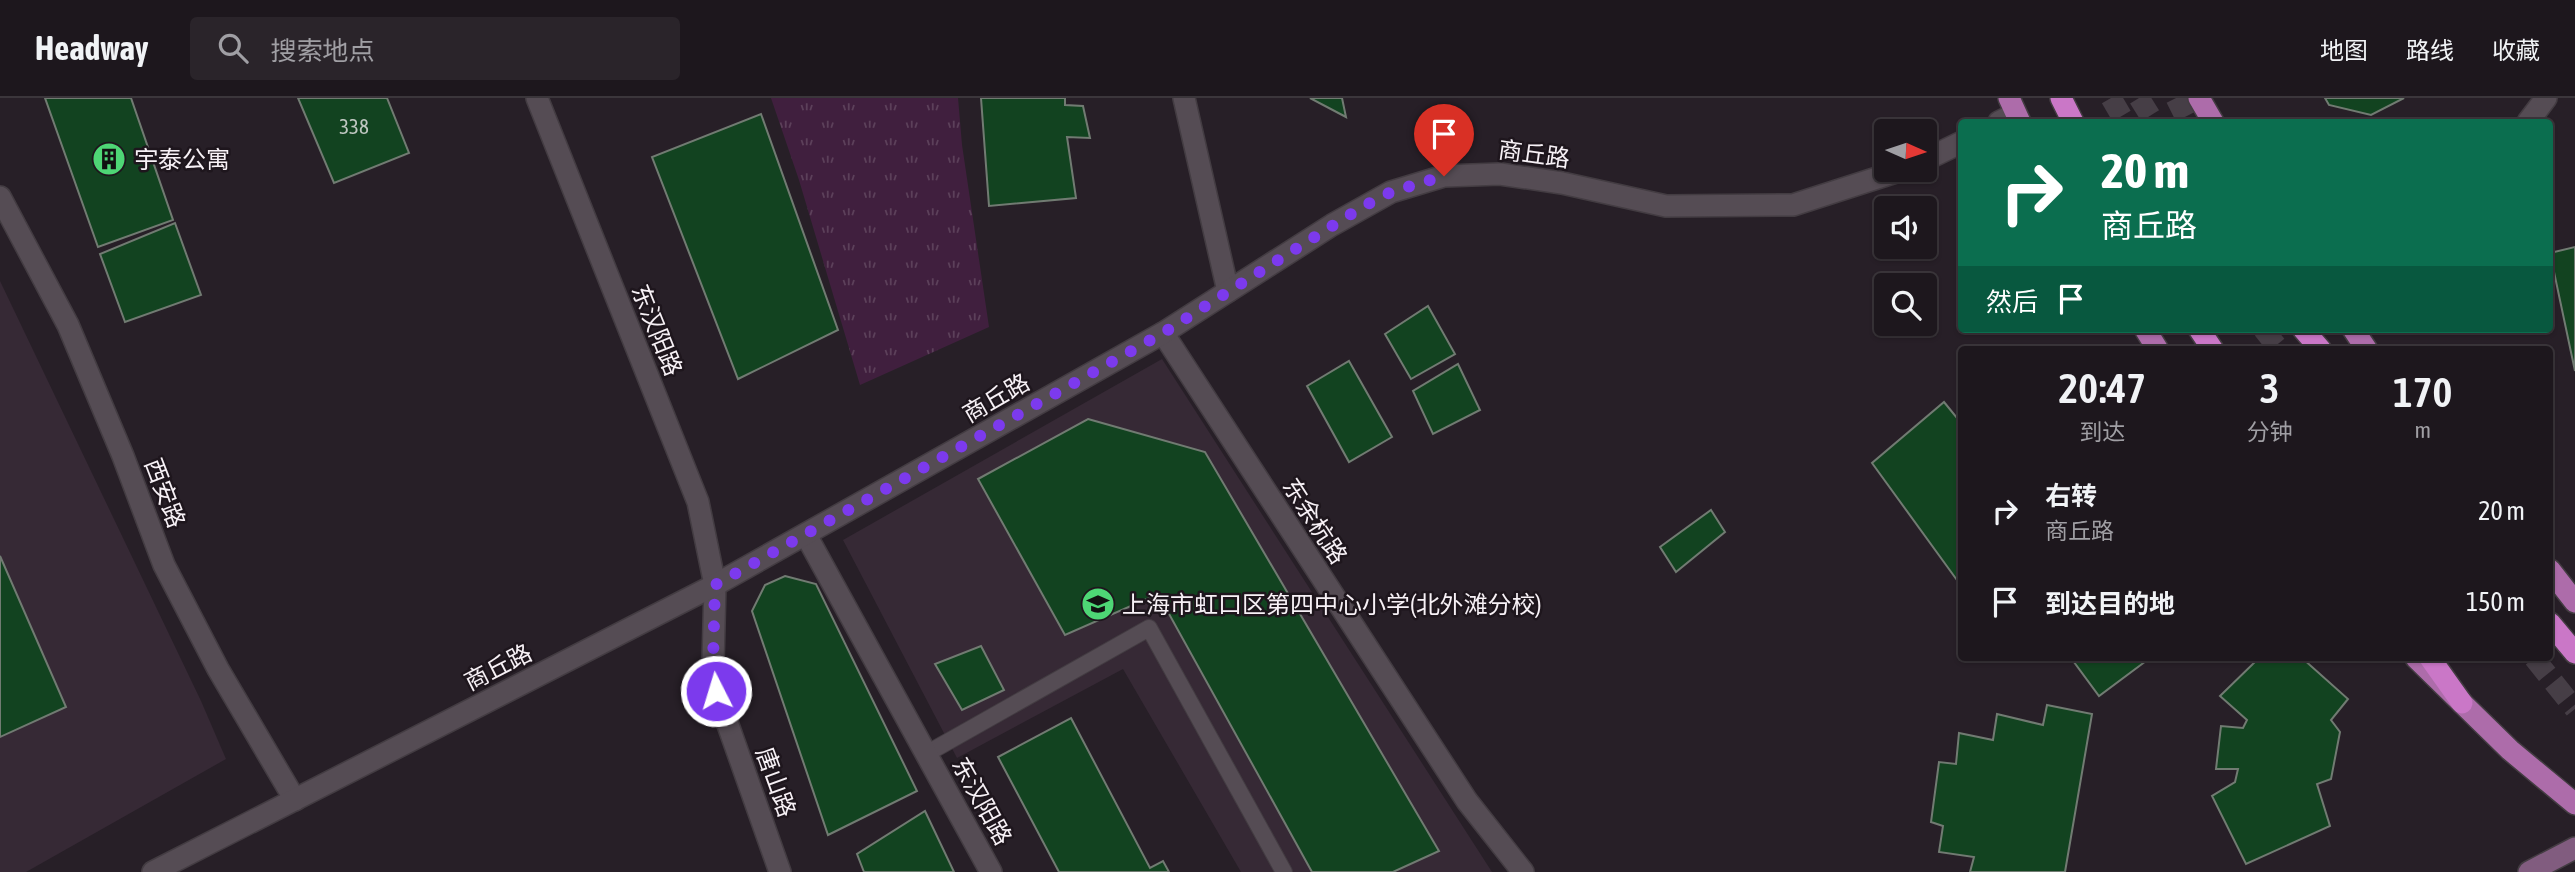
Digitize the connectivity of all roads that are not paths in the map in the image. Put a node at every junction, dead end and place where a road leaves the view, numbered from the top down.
1 (537, 98) edge
2 (1184, 98) edge
3 (2061, 98) edge
4 (2199, 98) edge
5 (2546, 98) edge
6 (2072, 119) edge
7 (2211, 119) edge
8 (2530, 119) edge
9 (1958, 144) edge
10 (1937, 154) edge
11 (1874, 179) edge
12 (0, 197) edge
13 (1228, 291) junction
14 (1163, 333) junction
15 (806, 535) junction
16 (2553, 574) edge
17 (715, 585) junction
18 (2575, 602) edge
19 (2553, 627) edge
20 (2575, 653) edge
21 (2419, 661) edge
22 (2432, 661) edge
23 (2462, 702) junction
24 (926, 754) junction
25 (295, 800) junction
26 (2575, 804) edge
27 (2575, 848) edge
28 (153, 872) edge
29 (780, 872) edge
30 (991, 872) edge
31 (1284, 872) edge
32 (1523, 872) edge
33 (2529, 872) edge

1 - 17 street, 东汉阳路
2 - 13 street
3 - 6 highway
4 - 7 main road
5 - 8 street
9 - 10 street
11 - 13 street, 商丘路
12 - 25 street, 西安路
13 - 14 street, 商丘路
14 - 15 street, 商丘路
14 - 32 street, 东余杭路
15 - 17 street, 商丘路
15 - 24 street, 东汉阳路
16 - 18 main road
17 - 25 street, 商丘路
17 - 29 street, 唐山路
19 - 20 highway
21 - 23 main road
22 - 23 highway
23 - 26 main road
24 - 30 street, 东汉阳路
24 - 31 lane
25 - 28 street, 商丘路
27 - 33 main road

